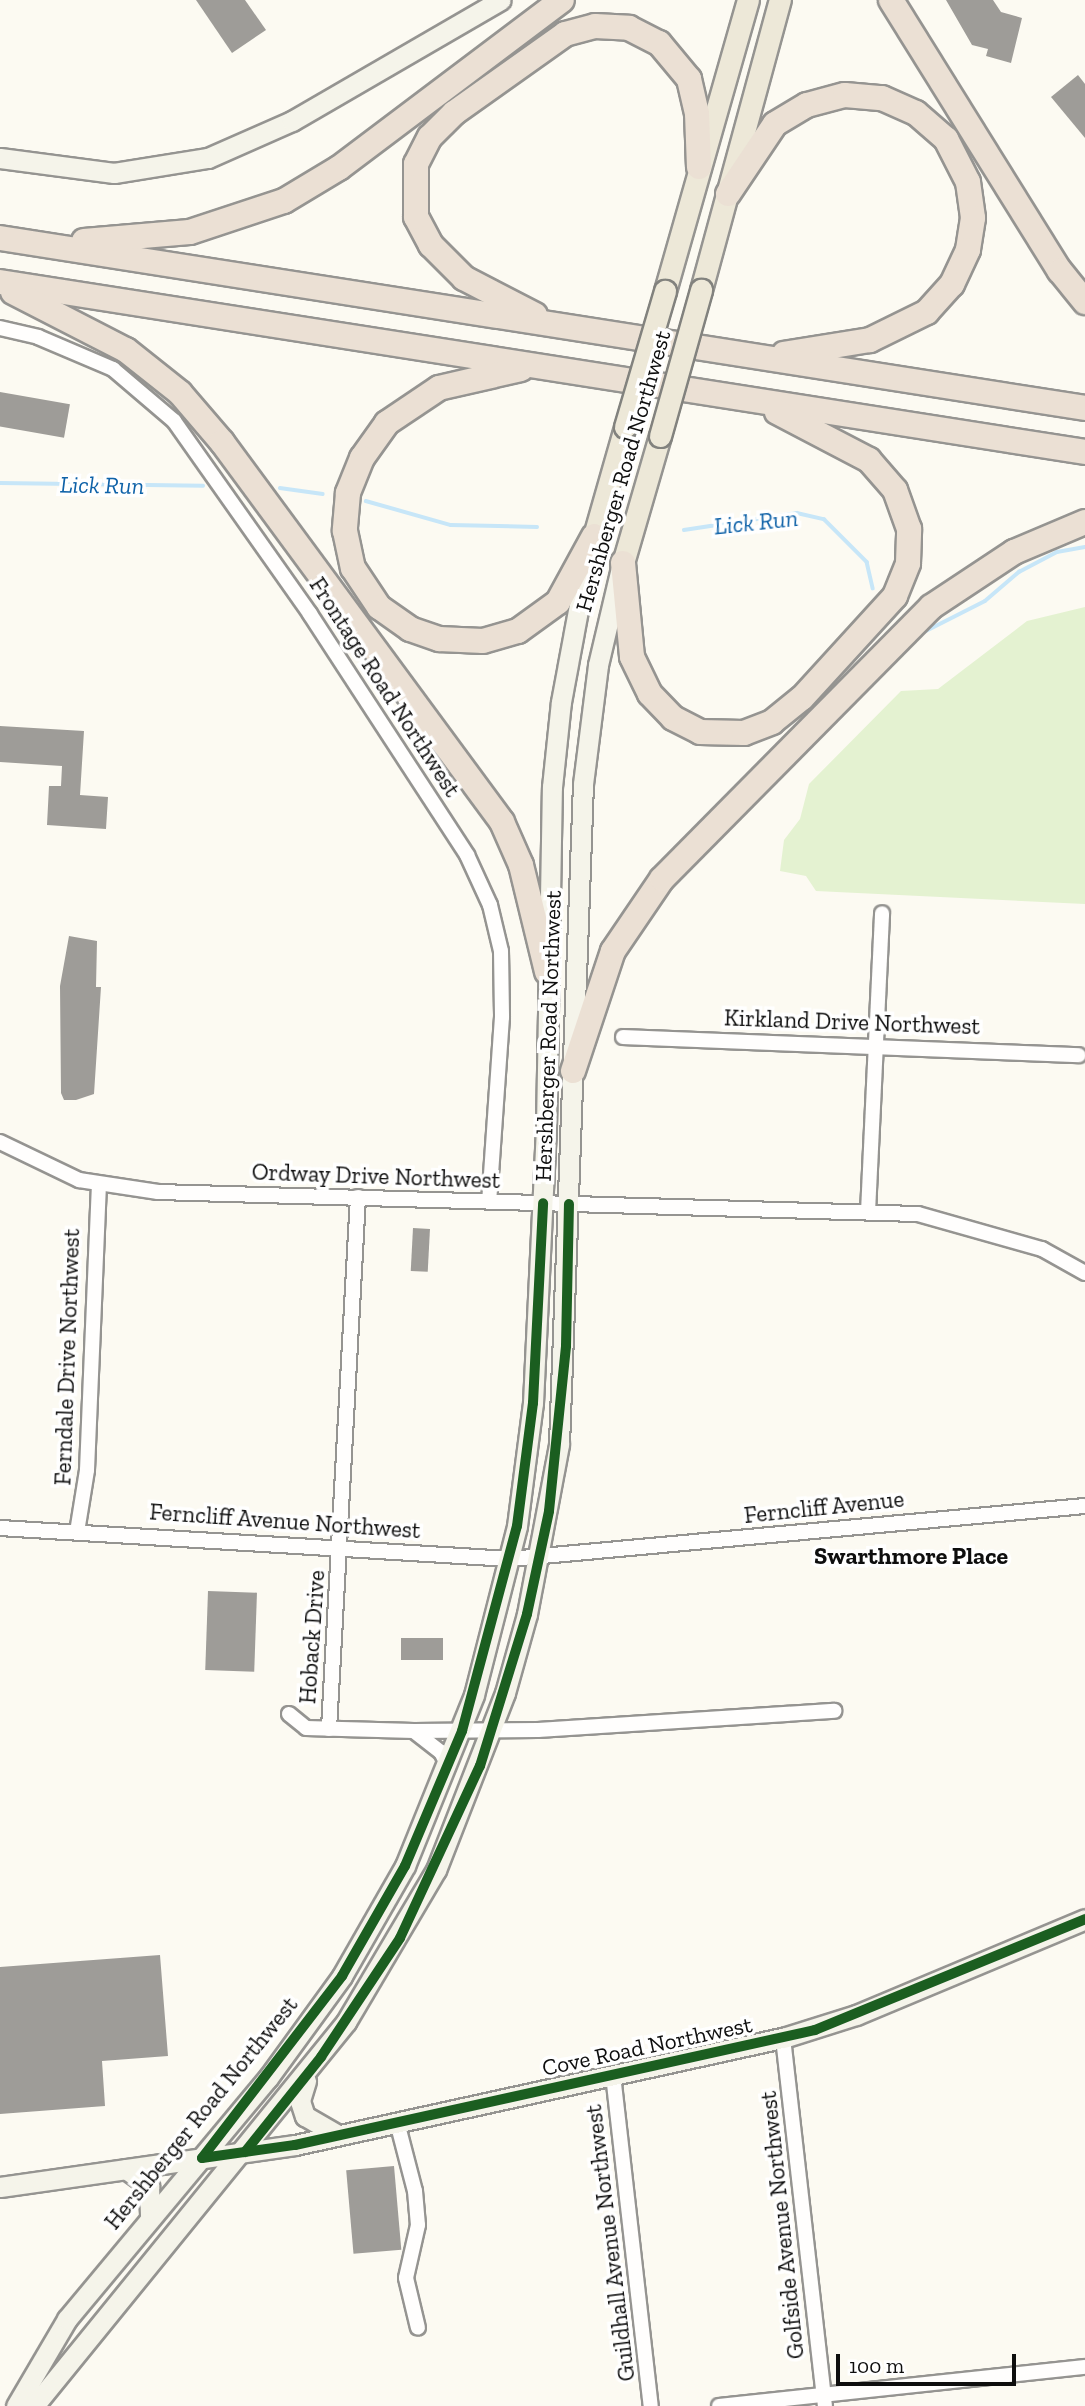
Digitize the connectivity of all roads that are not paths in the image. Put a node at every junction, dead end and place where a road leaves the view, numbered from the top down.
1 (501, 0) edge
2 (562, 0) edge
3 (748, 0) edge
4 (779, 0) edge
5 (891, 0) edge
6 (0, 158) edge
7 (699, 167) junction
8 (728, 194) junction
9 (0, 238) edge
10 (36, 243) junction
11 (0, 284) edge
12 (1085, 302) edge
13 (558, 326) junction
14 (0, 328) edge
15 (761, 358) junction
16 (539, 366) junction
17 (748, 399) junction
18 (1085, 408) edge
19 (1085, 452) edge
20 (1085, 522) edge
21 (594, 536) junction
22 (623, 563) junction
23 (882, 913) dead end
24 (547, 972) junction
25 (623, 1037) dead end
26 (878, 1046) junction
27 (1079, 1055) dead end
28 (573, 1071) junction
29 (0, 1142) edge
30 (99, 1184) junction
31 (358, 1197) junction
32 (489, 1202) junction
33 (543, 1203) junction
34 (569, 1204) junction
35 (868, 1212) junction
36 (1085, 1273) edge
37 (1085, 1506) edge
38 (0, 1528) edge
39 (78, 1532) junction
40 (341, 1547) junction
41 (567, 1554) joint
42 (539, 1557) junction
43 (510, 1559) junction
44 (834, 1711) dead end
45 (289, 1714) dead end
46 (329, 1729) junction
47 (492, 1730) junction
48 (414, 1731) junction
49 (462, 1731) junction
50 (448, 1766) junction
51 (1085, 1919) edge
52 (783, 2038) junction
53 (309, 2072) junction
54 (613, 2076) junction
55 (397, 2122) junction
56 (338, 2135) junction
57 (245, 2152) junction
58 (202, 2158) junction
59 (126, 2169) junction
60 (0, 2187) edge
61 (150, 2217) junction
62 (418, 2328) dead end
63 (1085, 2367) edge
64 (825, 2400) edge
65 (16, 2406) edge
66 (34, 2406) edge
67 (651, 2406) edge
68 (719, 2406) edge

1 - 6 main road
2 - 10 highway
3 - 7 main road, Hershberger Road Northwest
4 - 8 main road, Hershberger Road Northwest
5 - 12 highway
7 - 13 highway
7 - 21 main road, Hershberger Road Northwest, bridge
8 - 15 highway
8 - 22 main road, Hershberger Road Northwest, bridge
9 - 10 highway
10 - 13 highway
11 - 16 highway
11 - 24 highway
13 - 15 highway
14 - 32 street, Frontage Road Northwest
15 - 18 highway
16 - 17 highway
16 - 21 highway
17 - 19 highway
17 - 22 highway
20 - 28 highway
21 - 24 main road, Hershberger Road Northwest
22 - 28 main road, Hershberger Road Northwest
23 - 26 street
24 - 33 main road, Hershberger Road Northwest
25 - 26 street, Kirkland Drive Northwest
26 - 27 street, Kirkland Drive Northwest
26 - 35 street
28 - 34 main road, Hershberger Road Northwest
29 - 30 street, Ordway Drive Northwest
30 - 31 street, Ordway Drive Northwest
30 - 39 street, Ferndale Drive Northwest
31 - 32 street, Ordway Drive Northwest
31 - 40 street, Hoback Drive
32 - 33 street, Ordway Drive Northwest
33 - 34 street, Ordway Drive Northwest
33 - 43 main road, Hershberger Road Northwest
34 - 35 street, Ordway Drive Northwest
34 - 42 main road, Hershberger Road Northwest
35 - 36 street, Ordway Drive Northwest
37 - 41 street, Ferncliff Avenue
38 - 39 street, Ferncliff Avenue Northwest
39 - 40 street, Ferncliff Avenue Northwest
40 - 43 street, Ferncliff Avenue Northwest
40 - 46 street, Hoback Drive
41 - 42 street, Ferncliff Avenue Northwest
42 - 43 street, Ferncliff Avenue Northwest
42 - 47 main road, Hershberger Road Northwest
43 - 49 main road, Hershberger Road Northwest
44 - 47 street
45 - 46 street
46 - 48 street
47 - 49 street
47 - 53 main road, Hershberger Road Northwest
48 - 49 street
48 - 50 street
49 - 50 main road, Hershberger Road Northwest
50 - 58 main road, Hershberger Road Northwest
51 - 52 main road, Cove Road Northwest
52 - 54 main road, Cove Road Northwest
52 - 64 street, Golfside Avenue Northwest
53 - 56 main road
53 - 57 main road, Hershberger Road Northwest
54 - 55 main road, Cove Road Northwest
54 - 67 street, Guildhall Avenue Northwest
55 - 56 main road, Cove Road Northwest
55 - 62 street
56 - 57 main road, Cove Road Northwest
57 - 58 main road, Cove Road Northwest
57 - 66 main road, Hershberger Road Northwest
58 - 59 main road, Cove Road Northwest
58 - 61 main road, Hershberger Road Northwest
59 - 60 main road, Cove Road Northwest
59 - 61 main road
61 - 65 main road, Hershberger Road Northwest
63 - 64 street
64 - 68 street

